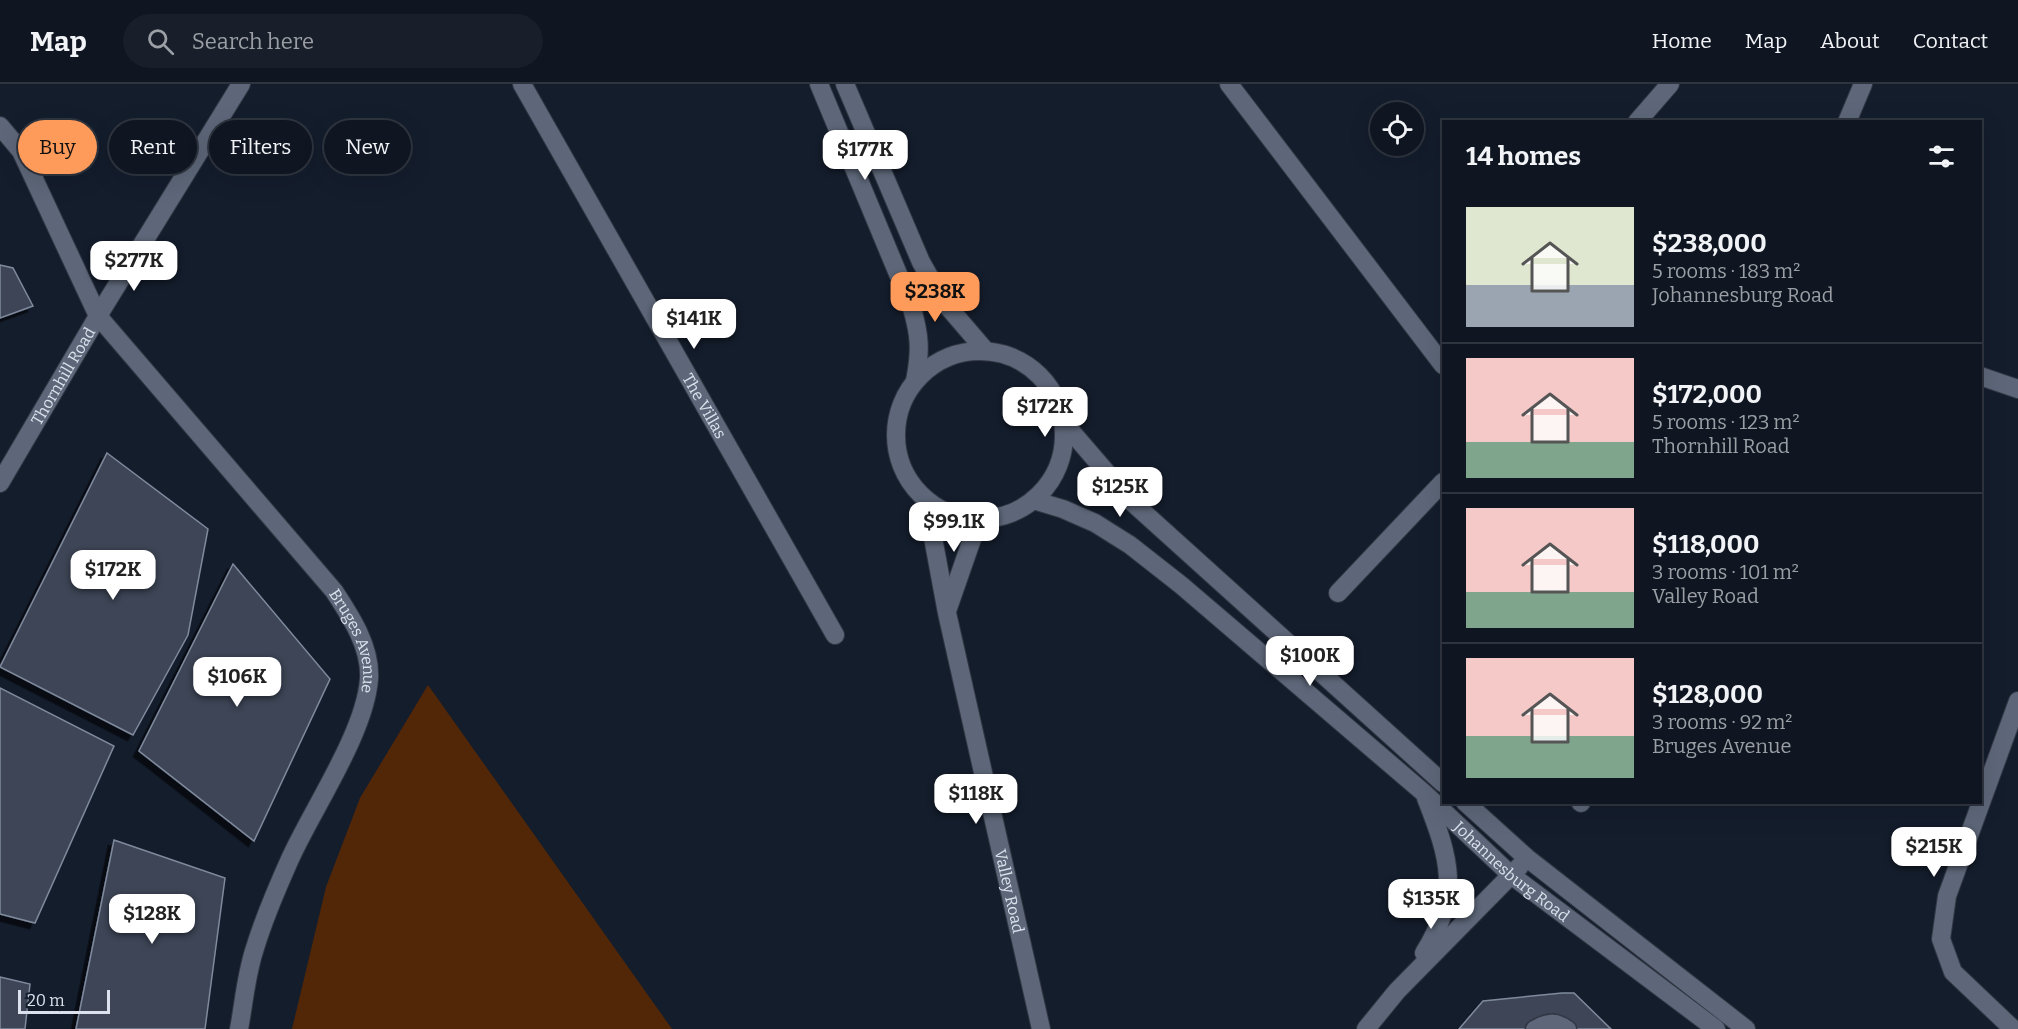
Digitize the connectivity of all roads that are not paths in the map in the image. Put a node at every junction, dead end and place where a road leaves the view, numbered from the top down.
1 (241, 84) edge
2 (522, 84) edge
3 (819, 84) edge
4 (845, 84) edge
5 (1229, 84) edge
6 (1670, 84) edge
7 (1863, 84) edge
8 (1639, 120) edge
9 (1849, 120) edge
10 (0, 126) edge
11 (98, 316) junction
12 (1437, 344) edge
13 (985, 350) junction
14 (1442, 362) edge
15 (1982, 377) edge
16 (915, 381) junction
17 (2018, 389) edge
18 (1064, 423) junction
19 (0, 483) edge
20 (1442, 483) edge
21 (926, 500) junction
22 (1033, 500) junction
23 (979, 519) junction
24 (1338, 593) dead end
25 (947, 613) junction
26 (835, 635) dead end
27 (2018, 700) edge
28 (1442, 782) edge
29 (1424, 794) junction
30 (1982, 799) edge
31 (1467, 804) edge
32 (1980, 804) edge
33 (1527, 858) junction
34 (1511, 875) junction
35 (1397, 991) junction
36 (239, 1029) edge
37 (1041, 1029) edge
38 (1366, 1029) edge
39 (1534, 1029) edge
40 (1568, 1029) edge
41 (1716, 1029) edge
42 (1746, 1029) edge
43 (2013, 1029) edge

1 - 11 street, Thornhill Road
2 - 26 street, The Villas
3 - 16 street
4 - 13 street
5 - 12 street
6 - 8 street
7 - 9 street
10 - 11 street, Bruges Avenue
11 - 19 street, Thornhill Road
11 - 36 street, Bruges Avenue
12 - 14 street
13 - 16 street
13 - 18 street
15 - 17 street
16 - 21 street
18 - 22 street
18 - 28 street
20 - 24 street
21 - 23 street
21 - 25 street, Valley Road
22 - 23 street
22 - 29 street, Johannesburg Road
23 - 25 street
25 - 37 street, Valley Road
27 - 30 street
29 - 34 street, Johannesburg Road
29 - 35 street
31 - 33 street, Johannesburg Road
32 - 43 street
33 - 34 street
33 - 42 street, Johannesburg Road
34 - 35 street
34 - 41 street, Johannesburg Road
35 - 38 street
39 - 40 lane

